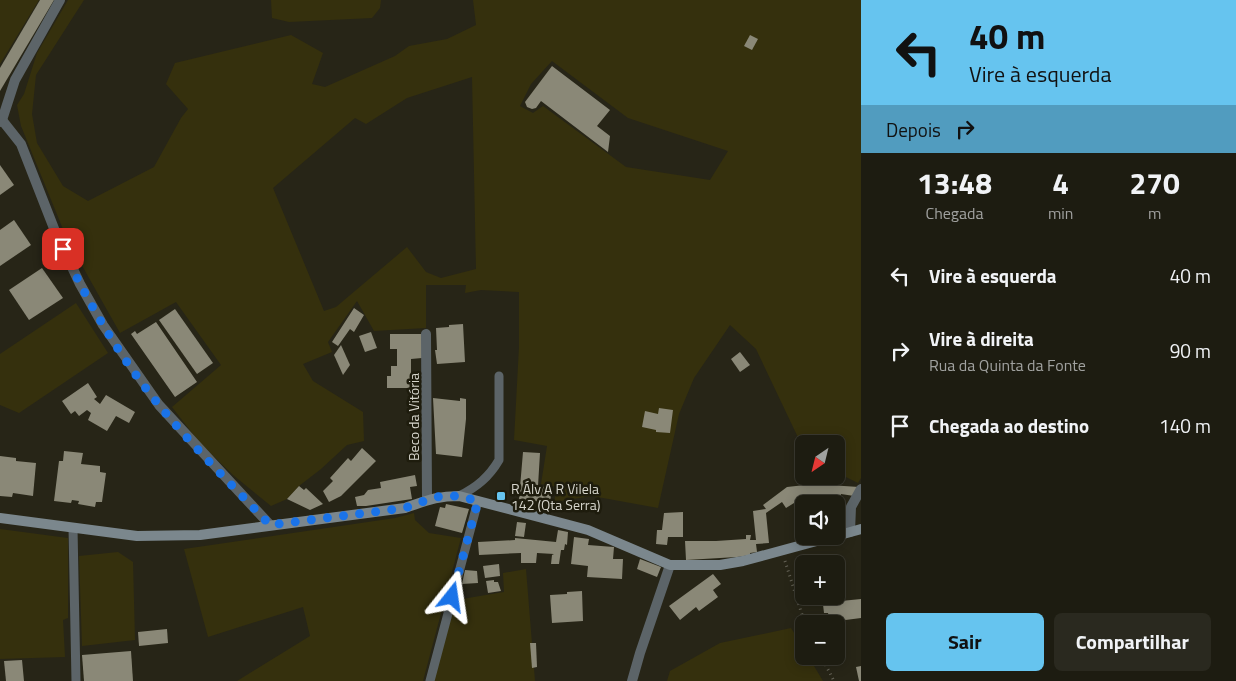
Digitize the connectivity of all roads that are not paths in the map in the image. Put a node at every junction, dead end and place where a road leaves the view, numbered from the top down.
1 (60, 0) edge
2 (1, 120) edge
3 (426, 334) dead end
4 (498, 376) dead end
5 (861, 489) edge
6 (459, 496) junction
7 (427, 500) junction
8 (478, 501) junction
9 (0, 518) edge
10 (270, 525) junction
11 (73, 528) junction
12 (861, 529) edge
13 (850, 532) junction
14 (845, 533) edge
15 (804, 545) edge
16 (670, 565) junction
17 (76, 681) edge
18 (430, 681) edge
19 (632, 681) edge

1 - 2 street
2 - 10 street
3 - 7 street, Beco da Vitória
4 - 6 lane
5 - 13 street
6 - 7 main road
6 - 8 main road
7 - 10 main road
8 - 16 main road
8 - 18 lane
9 - 11 main road
10 - 11 main road
11 - 17 lane
12 - 13 main road
13 - 14 main road
15 - 16 main road
16 - 19 street

